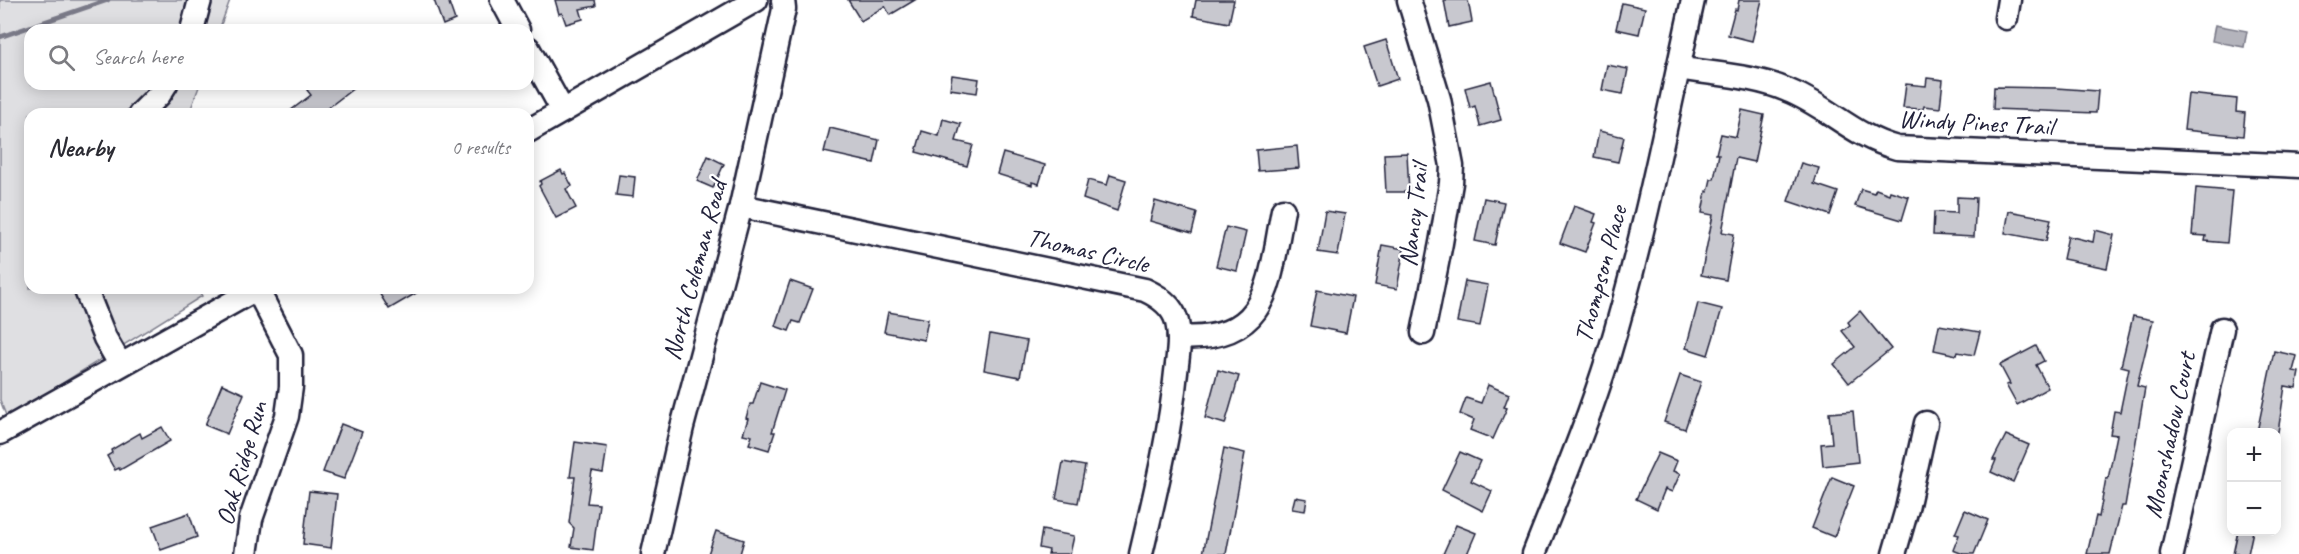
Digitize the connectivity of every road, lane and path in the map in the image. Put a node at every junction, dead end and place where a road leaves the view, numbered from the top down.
1 (200, 0) edge
2 (502, 0) edge
3 (756, 0) edge
4 (783, 0) edge
5 (1408, 0) edge
6 (1693, 0) edge
7 (194, 24) edge
8 (515, 24) edge
9 (534, 59) edge
10 (1678, 68) junction
11 (162, 90) edge
12 (146, 108) edge
13 (563, 111) junction
14 (534, 128) edge
15 (2299, 166) edge
16 (741, 206) junction
17 (1283, 210) dead end
18 (87, 294) edge
19 (247, 294) edge
20 (261, 294) edge
21 (2222, 328) dead end
22 (1423, 333) dead end
23 (1179, 337) junction
24 (120, 364) junction
25 (1926, 423) dead end
26 (0, 433) edge
27 (246, 554) edge
28 (653, 554) edge
29 (1141, 554) edge
30 (1534, 554) edge
31 (1894, 554) edge
32 (2172, 554) edge

1 - 7 street
2 - 8 street
3 - 13 street
4 - 16 street, North Coleman Road
5 - 22 street, Nancy Trail
6 - 10 street, Thompson Place
9 - 13 street
10 - 15 street, Windy Pines Trail
10 - 30 street, Thompson Place
11 - 12 street
13 - 14 street
16 - 23 street, Thomas Circle
16 - 28 street, North Coleman Road
17 - 23 street
18 - 24 street
19 - 24 street
20 - 27 street, Oak Ridge Run
21 - 32 street, Moonshadow Court
23 - 29 street, Thomas Circle
24 - 26 street
25 - 31 street

